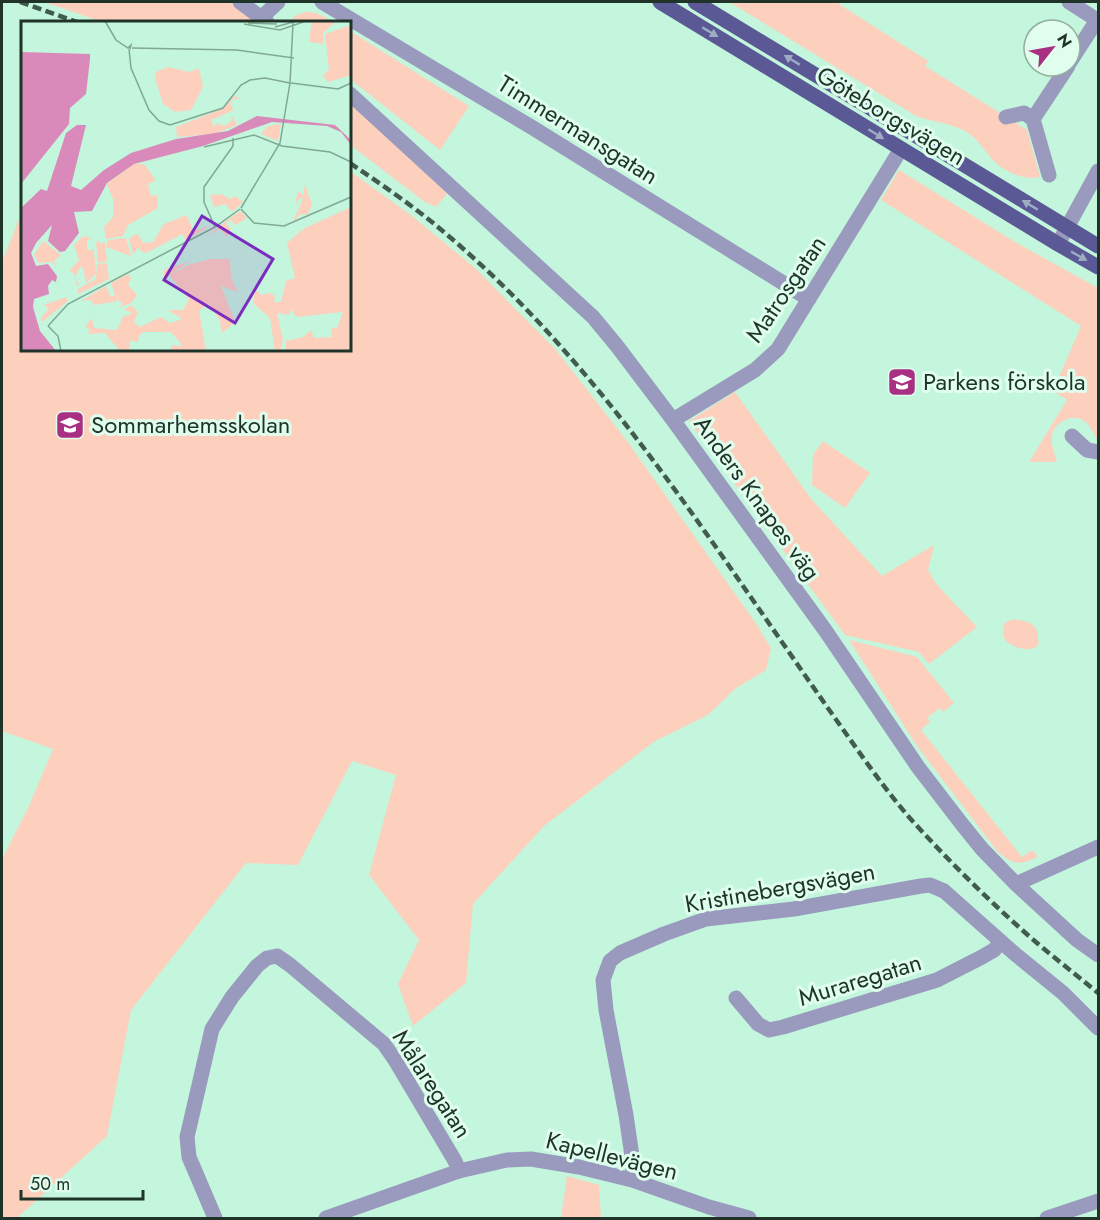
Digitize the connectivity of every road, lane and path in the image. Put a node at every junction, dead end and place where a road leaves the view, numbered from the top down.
1 (240, 2) edge
2 (278, 2) edge
3 (322, 2) edge
4 (660, 2) edge
5 (695, 2) edge
6 (1069, 2) edge
7 (264, 20) edge
8 (1082, 44) edge
9 (1060, 78) edge
10 (351, 95) edge
11 (1006, 117) dead end
12 (1033, 119) junction
13 (901, 149) junction
14 (1098, 171) edge
15 (1048, 175) dead end
16 (1068, 228) junction
17 (1058, 244) junction
18 (1098, 246) edge
19 (1098, 267) edge
20 (809, 299) junction
21 (673, 420) junction
22 (1072, 436) dead end
23 (1098, 452) edge
24 (1098, 847) edge
25 (1016, 884) junction
26 (1001, 942) junction
27 (1098, 955) edge
28 (736, 998) dead end
29 (1098, 1028) edge
30 (459, 1171) junction
31 (632, 1180) junction
32 (1098, 1201) edge
33 (707, 1213) edge
34 (215, 1218) edge
35 (326, 1218) edge
36 (749, 1218) edge
37 (1047, 1218) edge

1 - 7 street
2 - 7 street
3 - 20 street, Timmermansgatan
4 -> 13 main road, Göteborgsvägen
16 -> 5 main road, Göteborgsvägen
6 - 8 street
9 - 12 street
10 - 21 street, Anders Knapes väg
11 - 12 street
12 - 15 street
13 - 17 main road, Göteborgsvägen
13 - 20 street, Matrosgatan
14 - 16 street
16 - 17 street
16 - 18 main road, Göteborgsvägen
17 -> 19 main road, Göteborgsvägen
20 - 21 street, Matrosgatan
21 - 25 street, Anders Knapes väg
22 - 23 street
24 - 25 street
25 - 27 street, Anders Knapes väg
26 - 28 street, Muraregatan
26 - 29 street, Kristinebergsvägen
26 - 31 street, Kristinebergsvägen
30 - 31 street, Kapellevägen
30 - 34 street, Målaregatan
30 - 35 street, Kapellevägen
31 - 33 street, Kapellevägen
32 - 37 street
33 - 36 street, Kapellevägen

